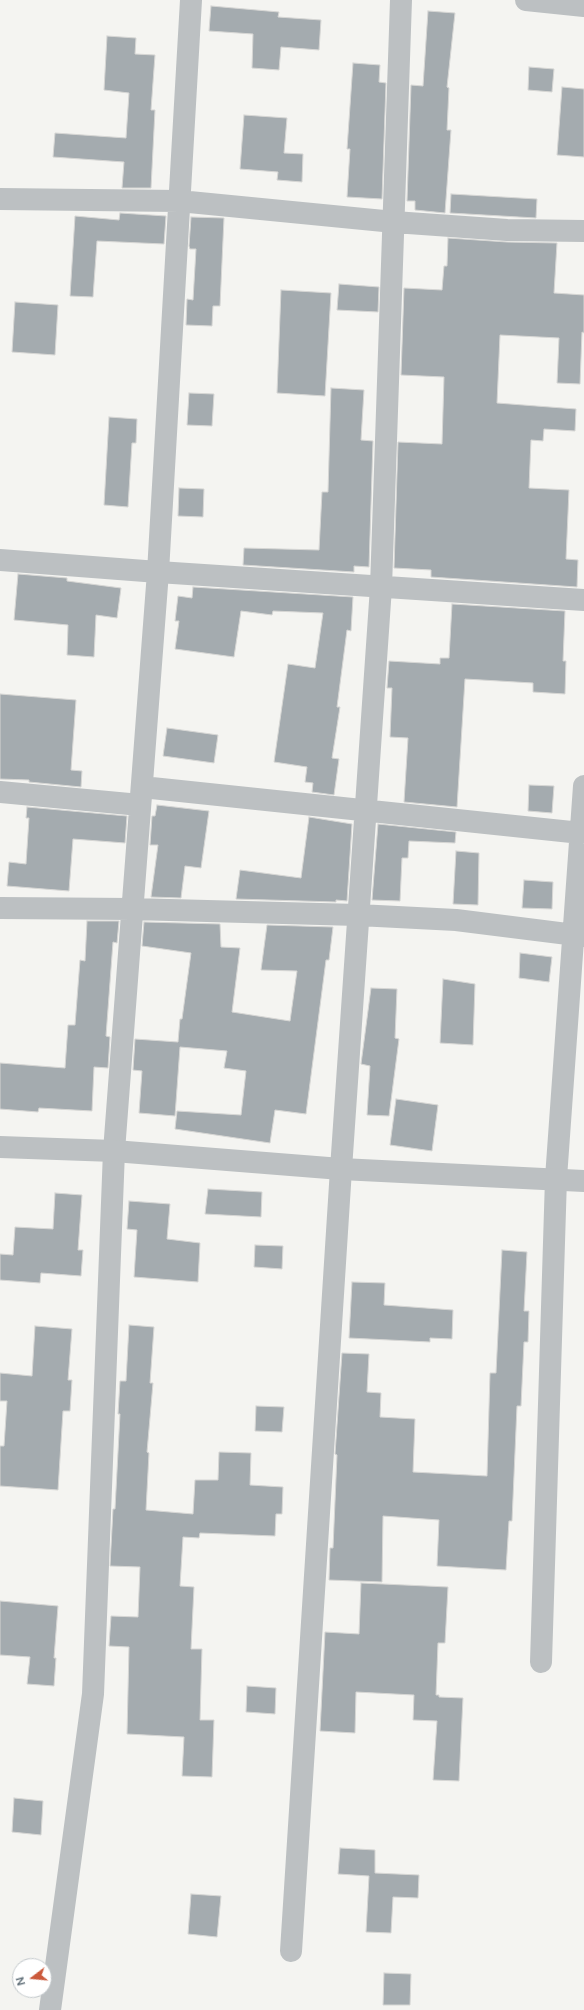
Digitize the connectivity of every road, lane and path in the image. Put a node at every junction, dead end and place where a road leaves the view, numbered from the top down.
1 (191, 0) edge
2 (401, 0) edge
3 (526, 0) edge
4 (584, 6) edge
5 (0, 199) edge
6 (179, 202) junction
7 (394, 222) junction
8 (584, 231) edge
9 (0, 560) edge
10 (158, 572) junction
11 (381, 587) junction
12 (584, 600) edge
13 (584, 786) edge
14 (0, 792) edge
15 (141, 796) junction
16 (365, 812) junction
17 (581, 833) junction
18 (0, 908) edge
19 (132, 909) junction
20 (358, 915) junction
21 (579, 936) edge
22 (0, 1147) edge
23 (114, 1151) junction
24 (341, 1169) junction
25 (556, 1178) junction
26 (584, 1181) edge
27 (541, 1662) dead end
28 (291, 1951) dead end
29 (50, 2010) edge

1 - 6 street
2 - 7 street
3 - 4 street
5 - 6 street
6 - 7 street
6 - 10 street
7 - 8 street
7 - 11 street
9 - 10 street
10 - 11 street
10 - 15 street
11 - 12 street
11 - 16 street
13 - 17 street
14 - 15 street
15 - 16 street
15 - 19 street
16 - 17 street
16 - 20 street
17 - 21 street
18 - 19 street
19 - 20 street
19 - 23 street
20 - 21 street
20 - 24 street
21 - 25 street
22 - 23 street
23 - 24 street
23 - 29 street
24 - 25 street
24 - 28 street
25 - 26 street
25 - 27 street

